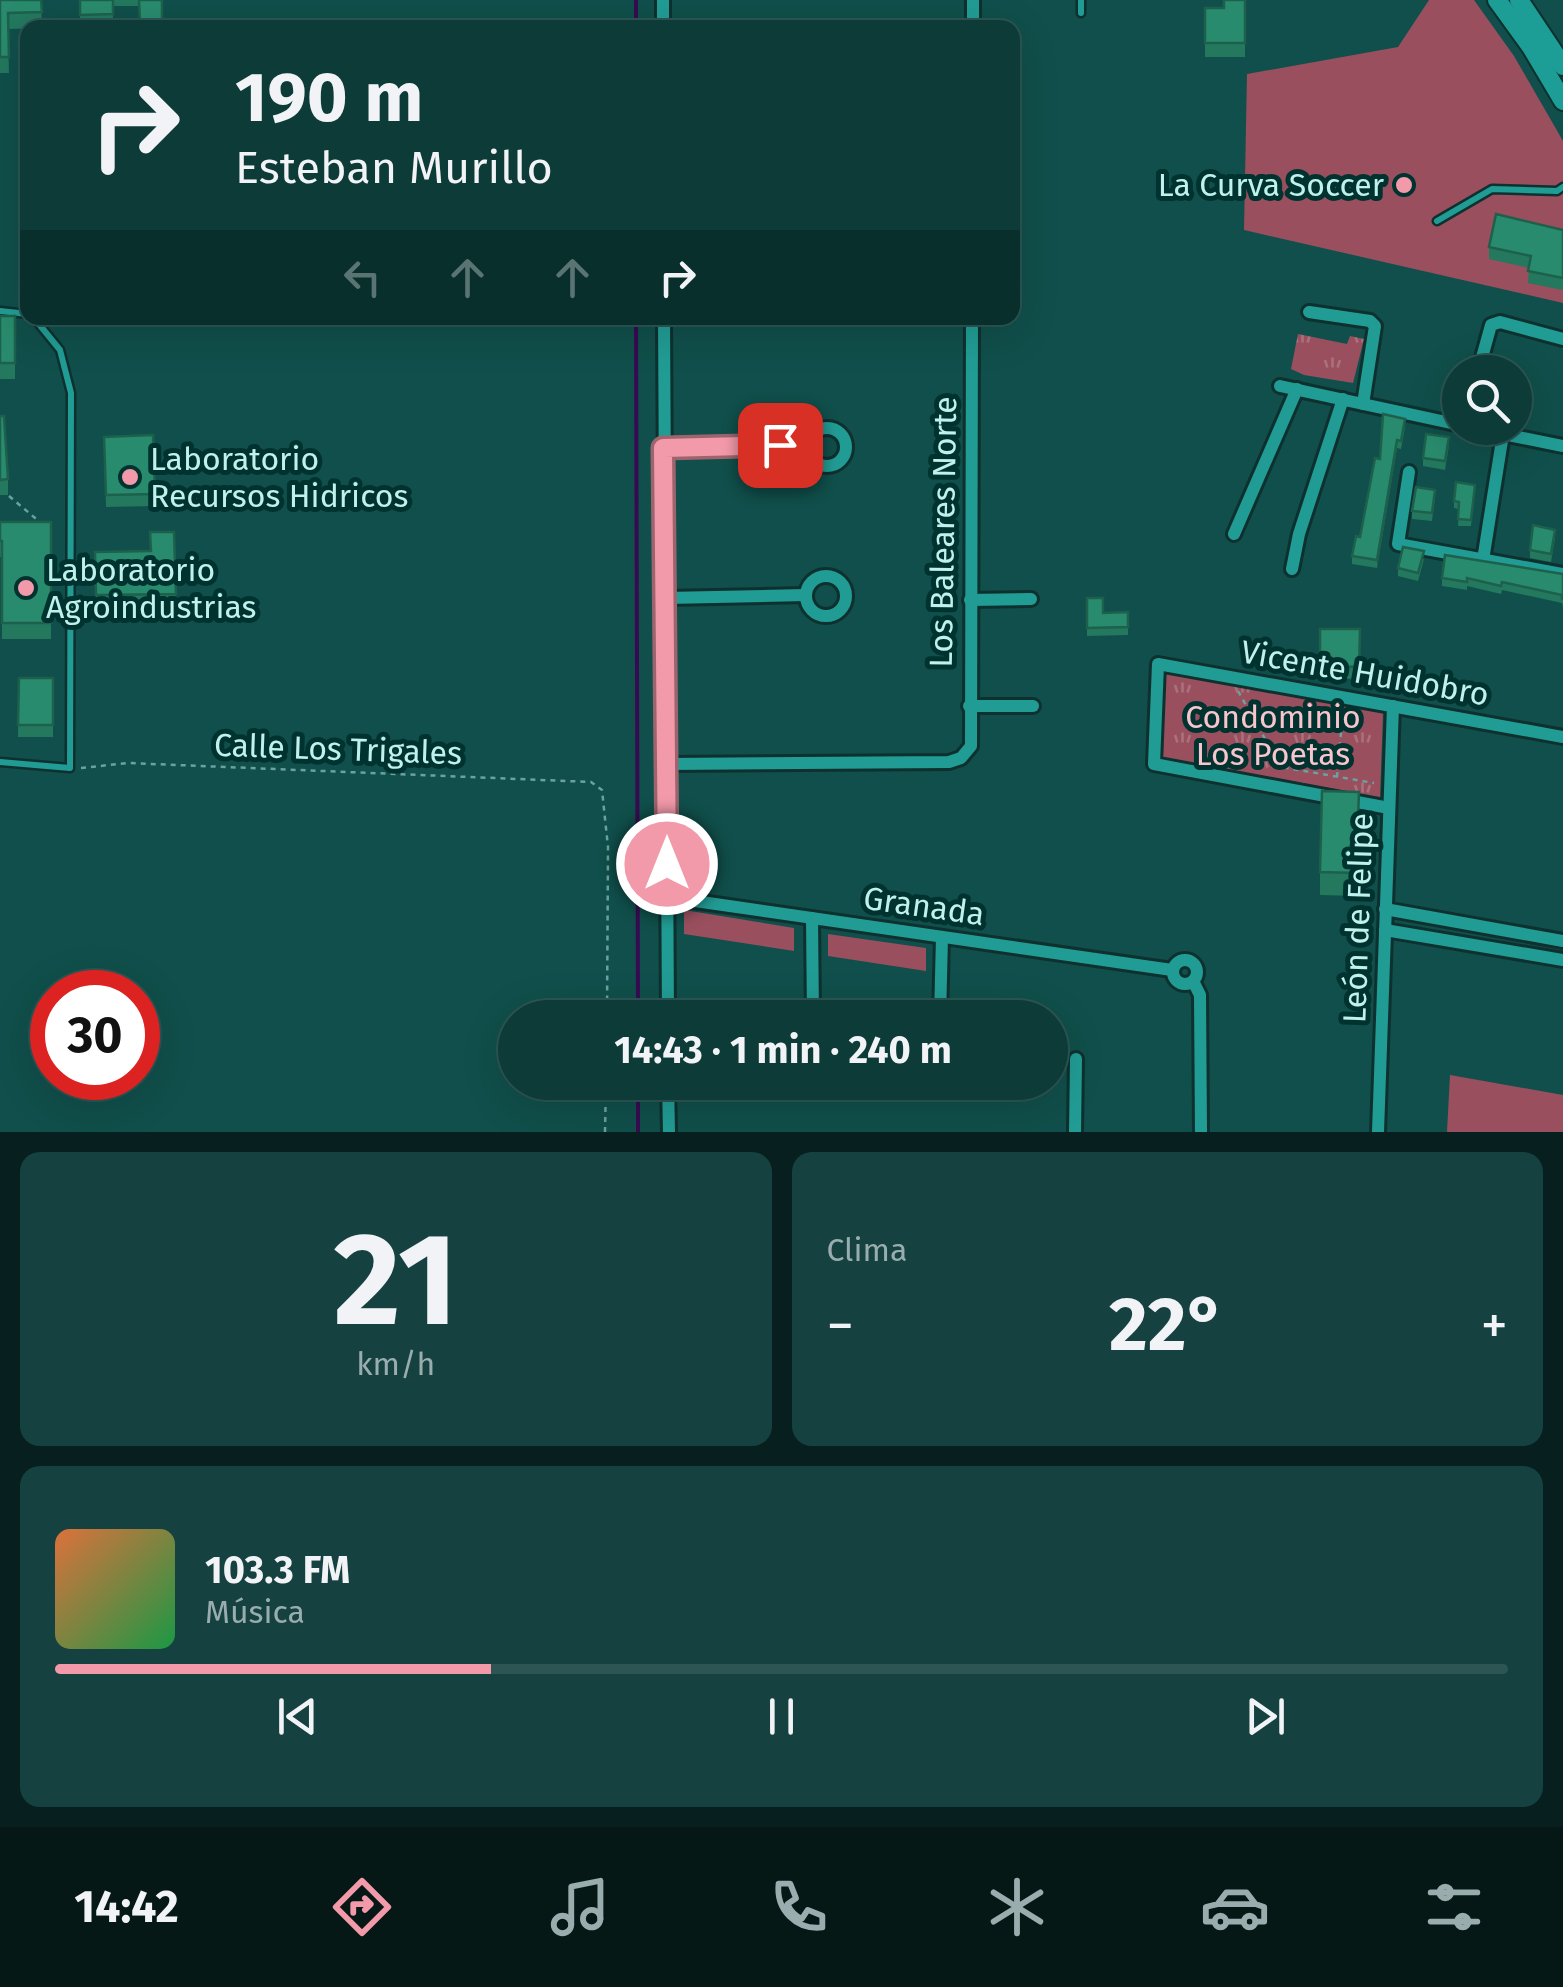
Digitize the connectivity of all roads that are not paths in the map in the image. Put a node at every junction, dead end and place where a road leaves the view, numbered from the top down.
1 (1081, 0) edge
2 (1496, 0) edge
3 (1518, 0) edge
4 (1081, 13) dead end
5 (1563, 66) edge
6 (1563, 101) edge
7 (1563, 187) edge
8 (1438, 221) dead end
9 (1309, 312) dead end
10 (38, 325) edge
11 (664, 325) edge
12 (972, 325) edge
13 (1563, 339) edge
14 (1483, 355) edge
15 (1280, 386) dead end
16 (1297, 389) junction
17 (1343, 399) junction
18 (1363, 404) junction
19 (1442, 421) edge
20 (1532, 440) edge
21 (1501, 445) edge
22 (808, 446) dead end
23 (1563, 446) edge
24 (663, 448) junction
25 (1409, 472) dead end
26 (1234, 534) dead end
27 (1483, 560) junction
28 (1292, 570) dead end
29 (1563, 574) edge
30 (806, 596) dead end
31 (666, 598) junction
32 (970, 600) junction
33 (1031, 600) dead end
34 (969, 706) junction
35 (1033, 706) dead end
36 (1393, 706) junction
37 (1563, 737) edge
38 (0, 762) edge
39 (667, 764) junction
40 (1389, 808) junction
41 (668, 897) junction
42 (1386, 909) junction
43 (812, 918) junction
44 (1385, 930) junction
45 (942, 937) junction
46 (1563, 941) edge
47 (1561, 960) edge
48 (668, 1000) edge
49 (813, 1000) edge
50 (940, 1000) edge
51 (1076, 1059) dead end
52 (668, 1100) edge
53 (669, 1132) edge
54 (1076, 1132) edge
55 (1201, 1132) edge
56 (1378, 1132) edge

1 - 4 lane
2 - 6 main road
3 - 5 main road
7 - 8 lane
9 - 18 street
10 - 38 lane
11 - 24 street
12 - 32 street, Los Baleares Norte
13 - 14 street
15 - 16 street
16 - 17 street
16 - 26 street
17 - 18 street
17 - 28 street
18 - 19 street
20 - 23 street
21 - 27 street
22 - 24 street
24 - 31 street
25 - 27 street
27 - 29 street
30 - 31 street
31 - 39 street
32 - 33 street
32 - 34 street, Los Baleares Norte
34 - 35 street
34 - 39 street, Los Baleares Norte
36 - 37 street, Vicente Huidobro
36 - 40 street, León de Felipe
36 - 40 street, Vicente Huidobro
39 - 41 street
40 - 42 street, León de Felipe
41 - 43 street, Granada
41 - 48 street
42 - 44 street, León de Felipe
42 - 46 street
43 - 45 street, Granada
43 - 49 street
44 - 47 street
44 - 56 street, León de Felipe
45 - 50 street
45 - 55 street, Granada
46 - 47 street
51 - 54 street
52 - 53 street

